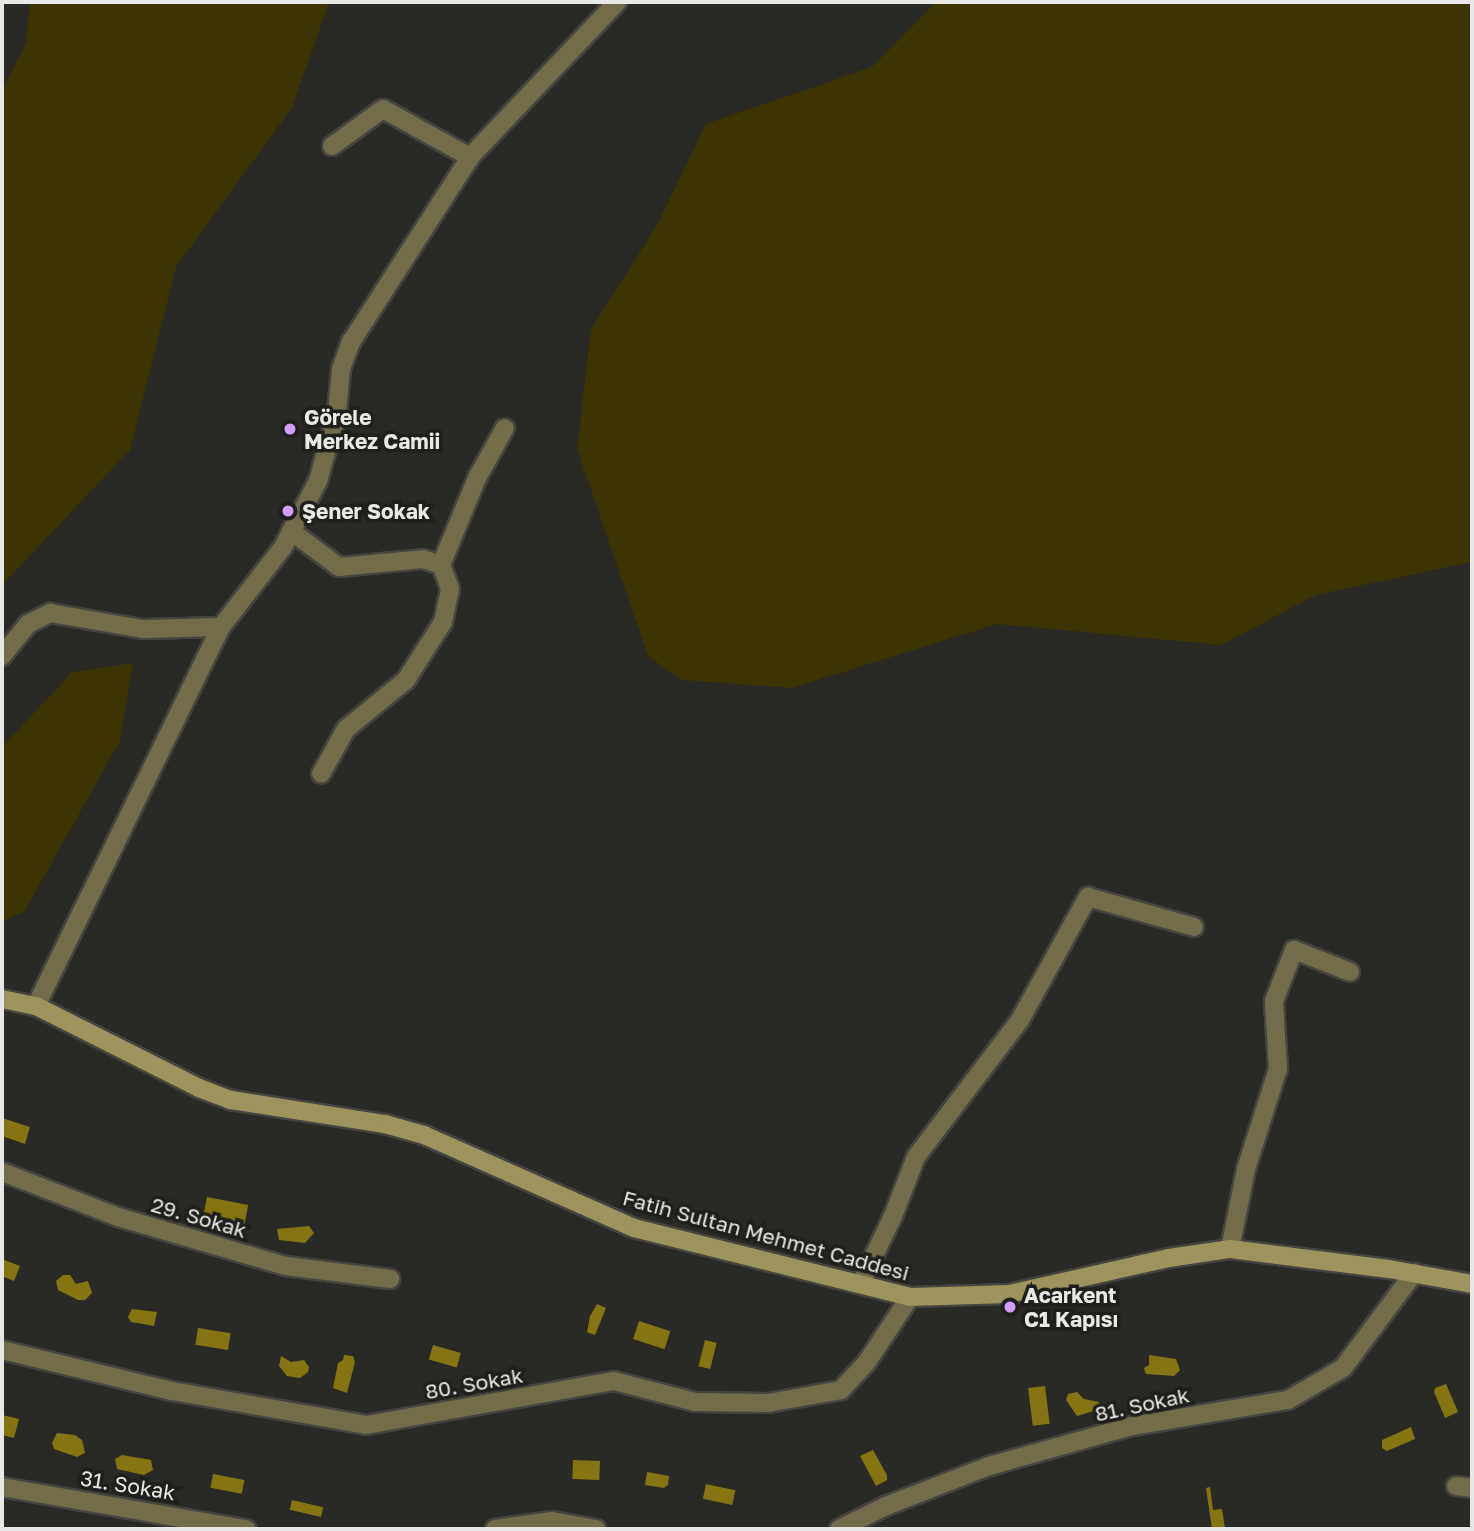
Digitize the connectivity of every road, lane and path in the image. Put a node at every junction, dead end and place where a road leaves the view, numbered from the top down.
1 (617, 2) edge
2 (332, 146) dead end
3 (470, 157) junction
4 (505, 428) dead end
5 (291, 531) junction
6 (441, 565) junction
7 (221, 627) junction
8 (2, 656) edge
9 (321, 775) dead end
10 (1194, 927) dead end
11 (1350, 972) dead end
12 (2, 999) edge
13 (36, 1006) junction
14 (2, 1172) edge
15 (1230, 1250) junction
16 (1414, 1273) junction
17 (390, 1279) dead end
18 (861, 1283) junction
19 (1472, 1284) edge
20 (910, 1297) junction
21 (2, 1350) edge
22 (2, 1488) edge
23 (246, 1529) edge
24 (495, 1529) edge
25 (596, 1529) edge
26 (839, 1529) edge

1 - 3 street
2 - 3 street
3 - 5 street
4 - 6 street
5 - 6 street
5 - 7 street
6 - 9 street
7 - 8 street
7 - 13 street
10 - 18 street
11 - 15 street
12 - 13 main road, Fatih Sultan Mehmet Caddesi
13 - 18 main road, Fatih Sultan Mehmet Caddesi
14 - 17 street, 29. Sokak
15 - 16 main road, Fatih Sultan Mehmet Caddesi
15 - 20 main road, Fatih Sultan Mehmet Caddesi
16 - 19 main road, Fatih Sultan Mehmet Caddesi
16 - 26 street, 81. Sokak
18 - 20 main road, Fatih Sultan Mehmet Caddesi
20 - 21 street, 80. Sokak
22 - 23 street, 31. Sokak
24 - 25 street

